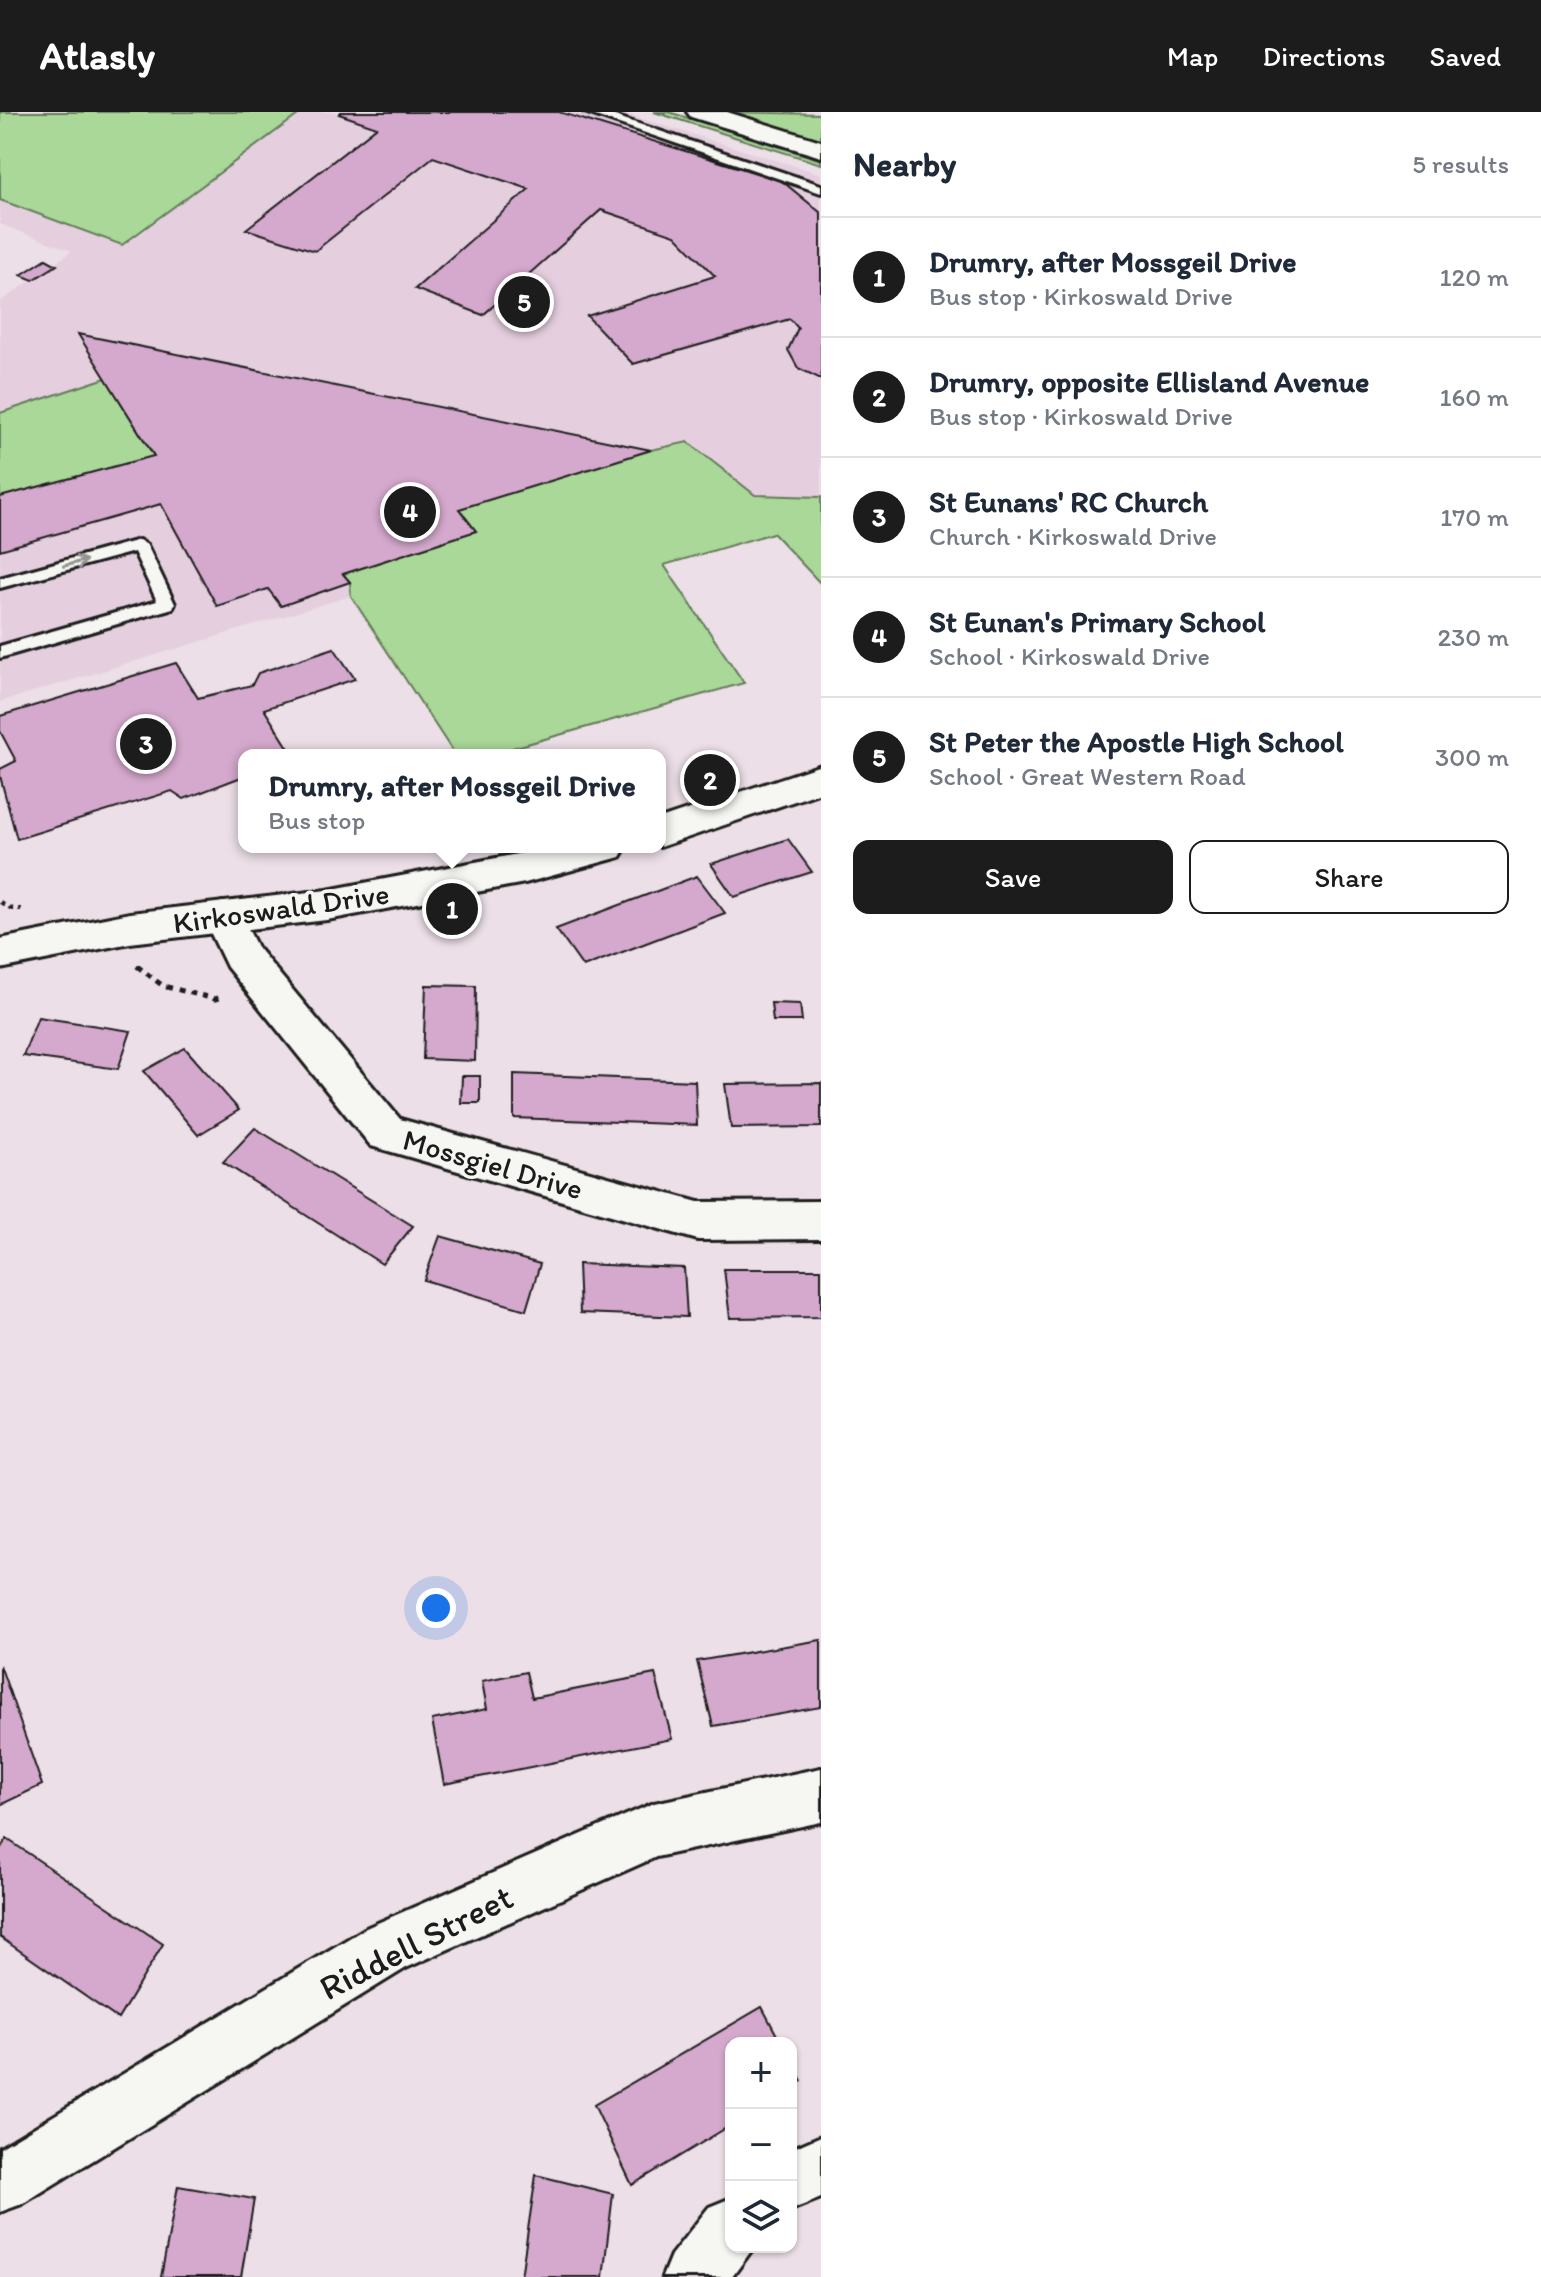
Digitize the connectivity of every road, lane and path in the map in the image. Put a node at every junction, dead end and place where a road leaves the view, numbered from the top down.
1 (590, 112) edge
2 (700, 112) edge
3 (821, 149) edge
4 (821, 189) edge
5 (0, 583) edge
6 (0, 652) edge
7 (821, 778) edge
8 (666, 831) edge
9 (585, 853) edge
10 (223, 917) junction
11 (0, 954) edge
12 (821, 1220) edge
13 (821, 1795) edge
14 (821, 2166) edge
15 (797, 2177) edge
16 (0, 2182) edge
17 (725, 2237) edge
18 (693, 2277) edge

1 - 4 lane
2 - 3 street
5 -> 6 lane
7 - 8 street
9 - 10 street, Kirkoswald Drive
10 - 11 street, Kirkoswald Drive
10 - 12 street, Mossgiel Drive
13 - 16 street, Riddell Street
14 - 15 street
17 - 18 street

